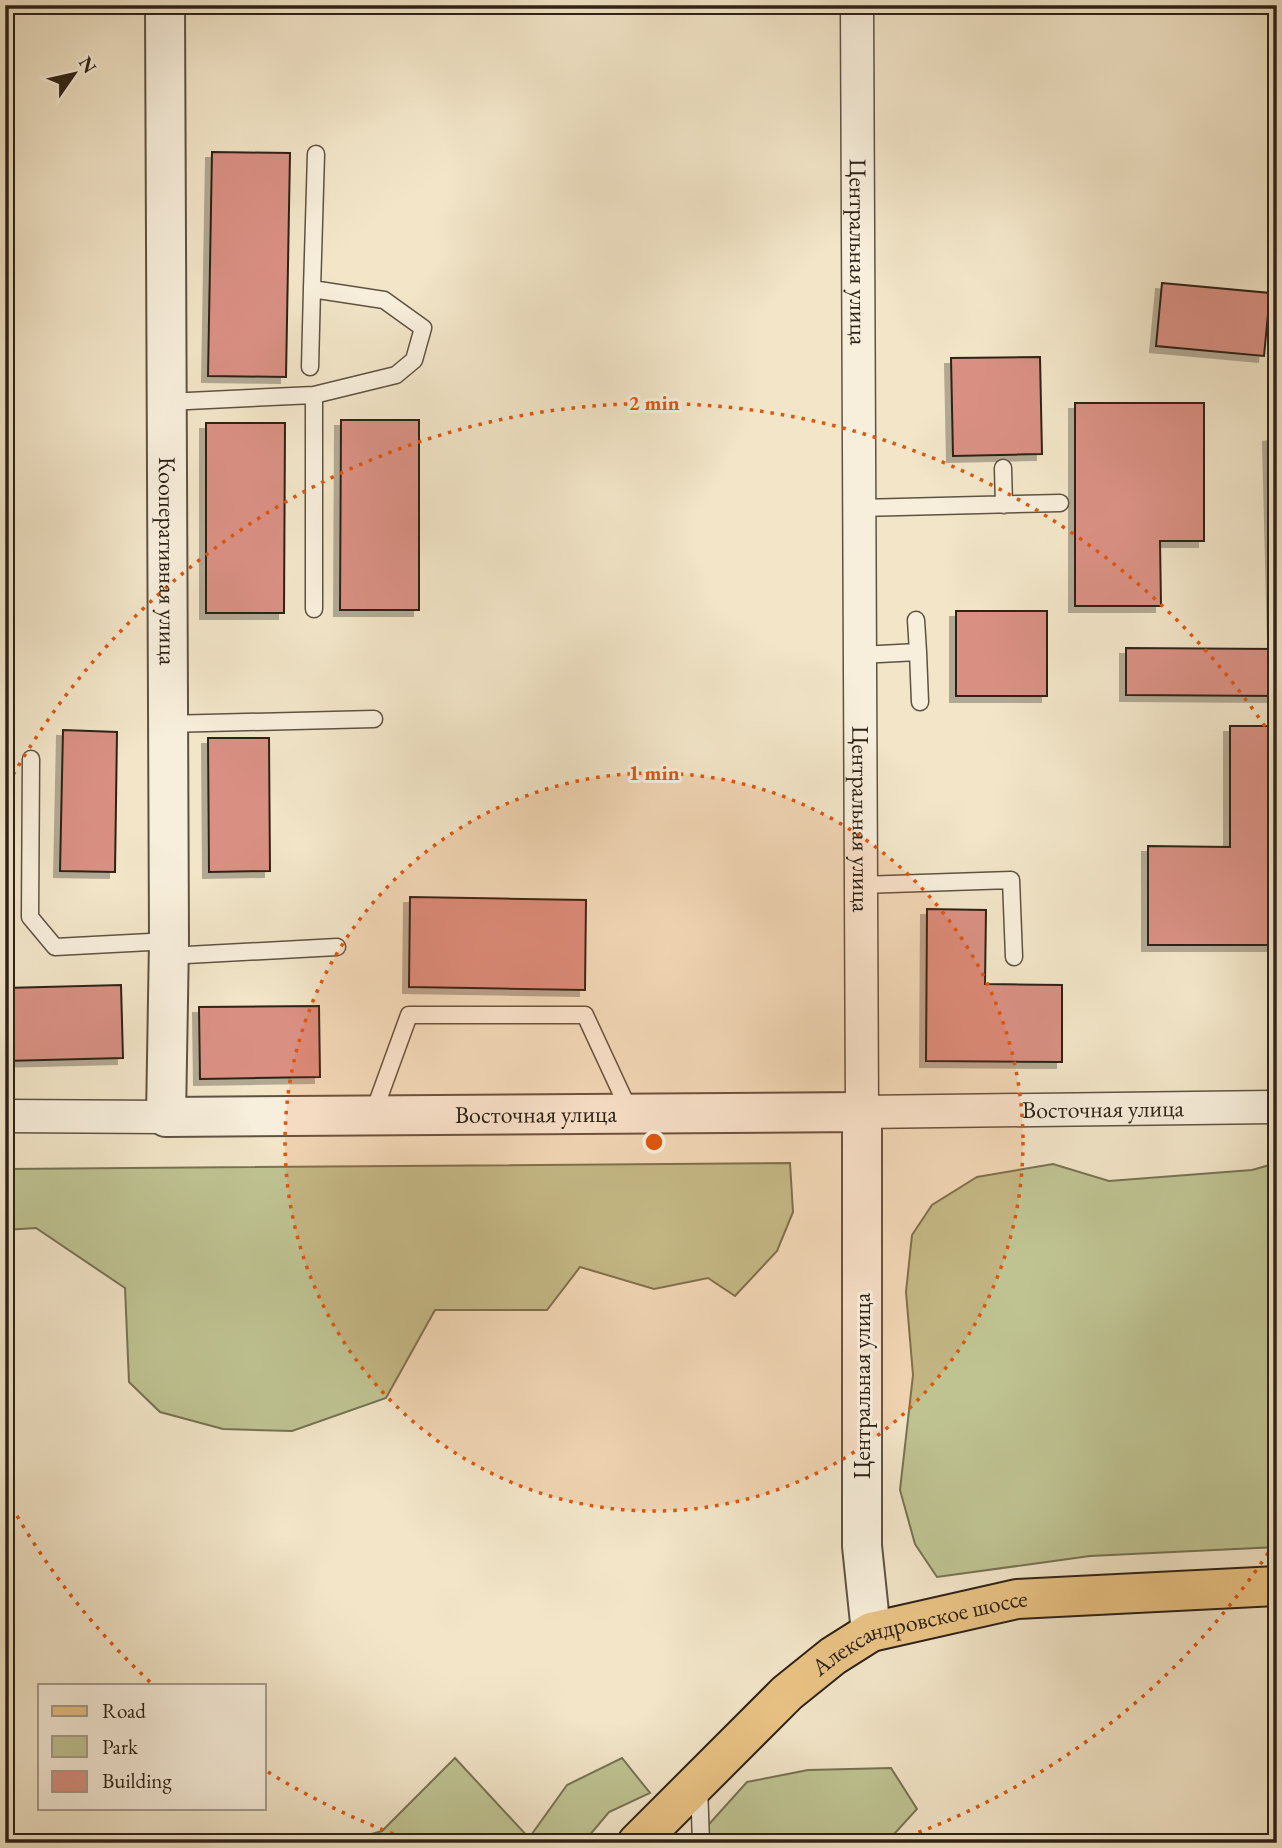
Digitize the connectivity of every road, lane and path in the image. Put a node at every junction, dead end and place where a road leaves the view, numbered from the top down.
1 (165, 5) edge
2 (858, 5) edge
3 (316, 154) dead end
4 (312, 289) junction
5 (310, 367) dead end
6 (314, 395) junction
7 (166, 402) junction
8 (1003, 468) dead end
9 (1060, 503) dead end
10 (1004, 505) junction
11 (860, 508) junction
12 (314, 609) dead end
13 (916, 620) dead end
14 (918, 652) junction
15 (860, 655) junction
16 (920, 702) dead end
17 (374, 719) dead end
18 (166, 724) junction
19 (31, 759) dead end
20 (861, 885) junction
21 (337, 947) dead end
22 (167, 949) junction
23 (1014, 957) dead end
24 (1277, 1107) edge
25 (862, 1112) junction
26 (631, 1114) junction
27 (5, 1116) edge
28 (166, 1117) junction
29 (372, 1117) junction
30 (1277, 1586) edge
31 (872, 1632) junction
32 (699, 1779) junction
33 (637, 1843) edge
34 (701, 1843) edge

1 - 7 street, Кооперативная улица
2 - 11 street, Центральная улица
3 - 4 lane
4 - 5 lane
4 - 6 lane
6 - 7 lane
6 - 12 lane
7 - 18 street, Кооперативная улица
8 - 10 lane
9 - 10 lane
10 - 11 lane
11 - 15 street, Центральная улица
13 - 14 lane
14 - 15 lane
14 - 16 lane
15 - 20 street, Центральная улица
17 - 18 lane
18 - 22 street, Кооперативная улица
19 - 22 lane
20 - 23 lane
20 - 25 street, Центральная улица
21 - 22 lane
22 - 28 street, Кооперативная улица
24 - 25 street, Восточная улица
25 - 26 street, Восточная улица
25 - 31 street, Центральная улица
26 - 29 street, Восточная улица
26 - 29 lane
27 - 28 street, Восточная улица
28 - 29 street, Восточная улица
30 - 31 main road, Александровское шоссе
31 - 32 main road, Александровское шоссе
32 - 33 main road, Александровское шоссе
32 - 34 lane

